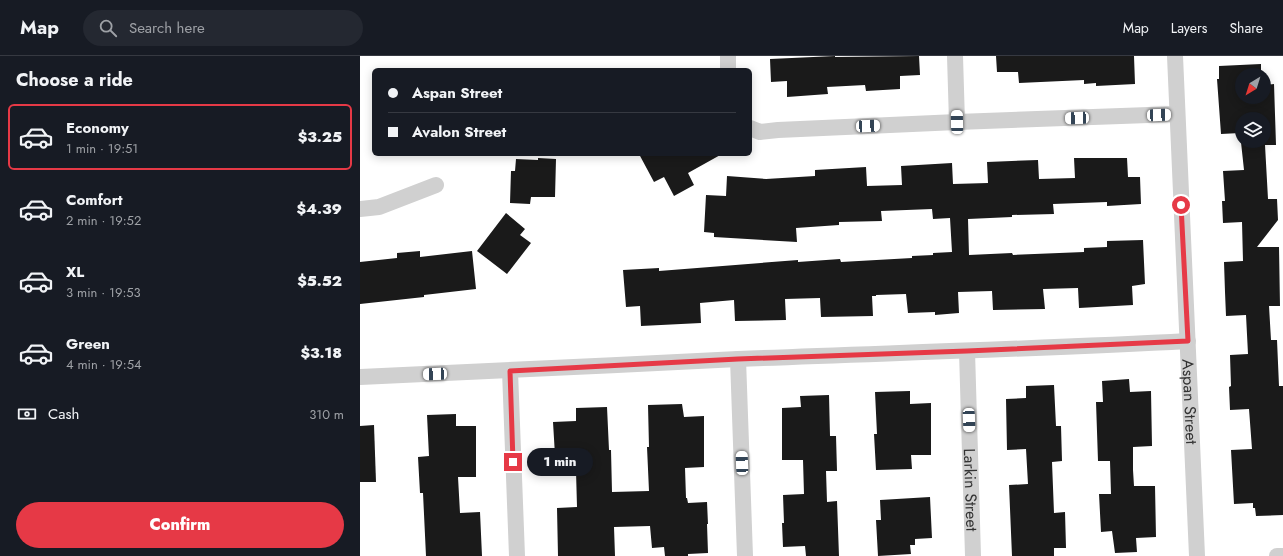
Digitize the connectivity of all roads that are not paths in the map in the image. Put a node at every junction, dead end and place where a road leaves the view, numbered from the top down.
1 (728, 56) edge
2 (955, 56) edge
3 (1175, 56) edge
4 (728, 68) edge
5 (1177, 114) junction
6 (957, 122) junction
7 (752, 129) edge
8 (436, 185) dead end
9 (360, 209) edge
10 (1188, 341) junction
11 (967, 351) junction
12 (738, 359) junction
13 (510, 371) junction
14 (360, 377) edge
15 (516, 556) edge
16 (745, 556) edge
17 (973, 556) edge
18 (1197, 556) edge
19 (1278, 556) edge
20 (1283, 556) edge

1 - 4 street
2 - 6 street
3 - 5 street, Aspan Street
5 - 6 street
5 - 10 street, Aspan Street
6 - 7 street
8 - 9 street
10 - 11 street
10 - 18 street, Aspan Street
11 - 12 street
11 - 17 street, Larkin Street
12 - 13 street
12 - 16 street
13 - 14 street
13 - 15 street
19 - 20 street

